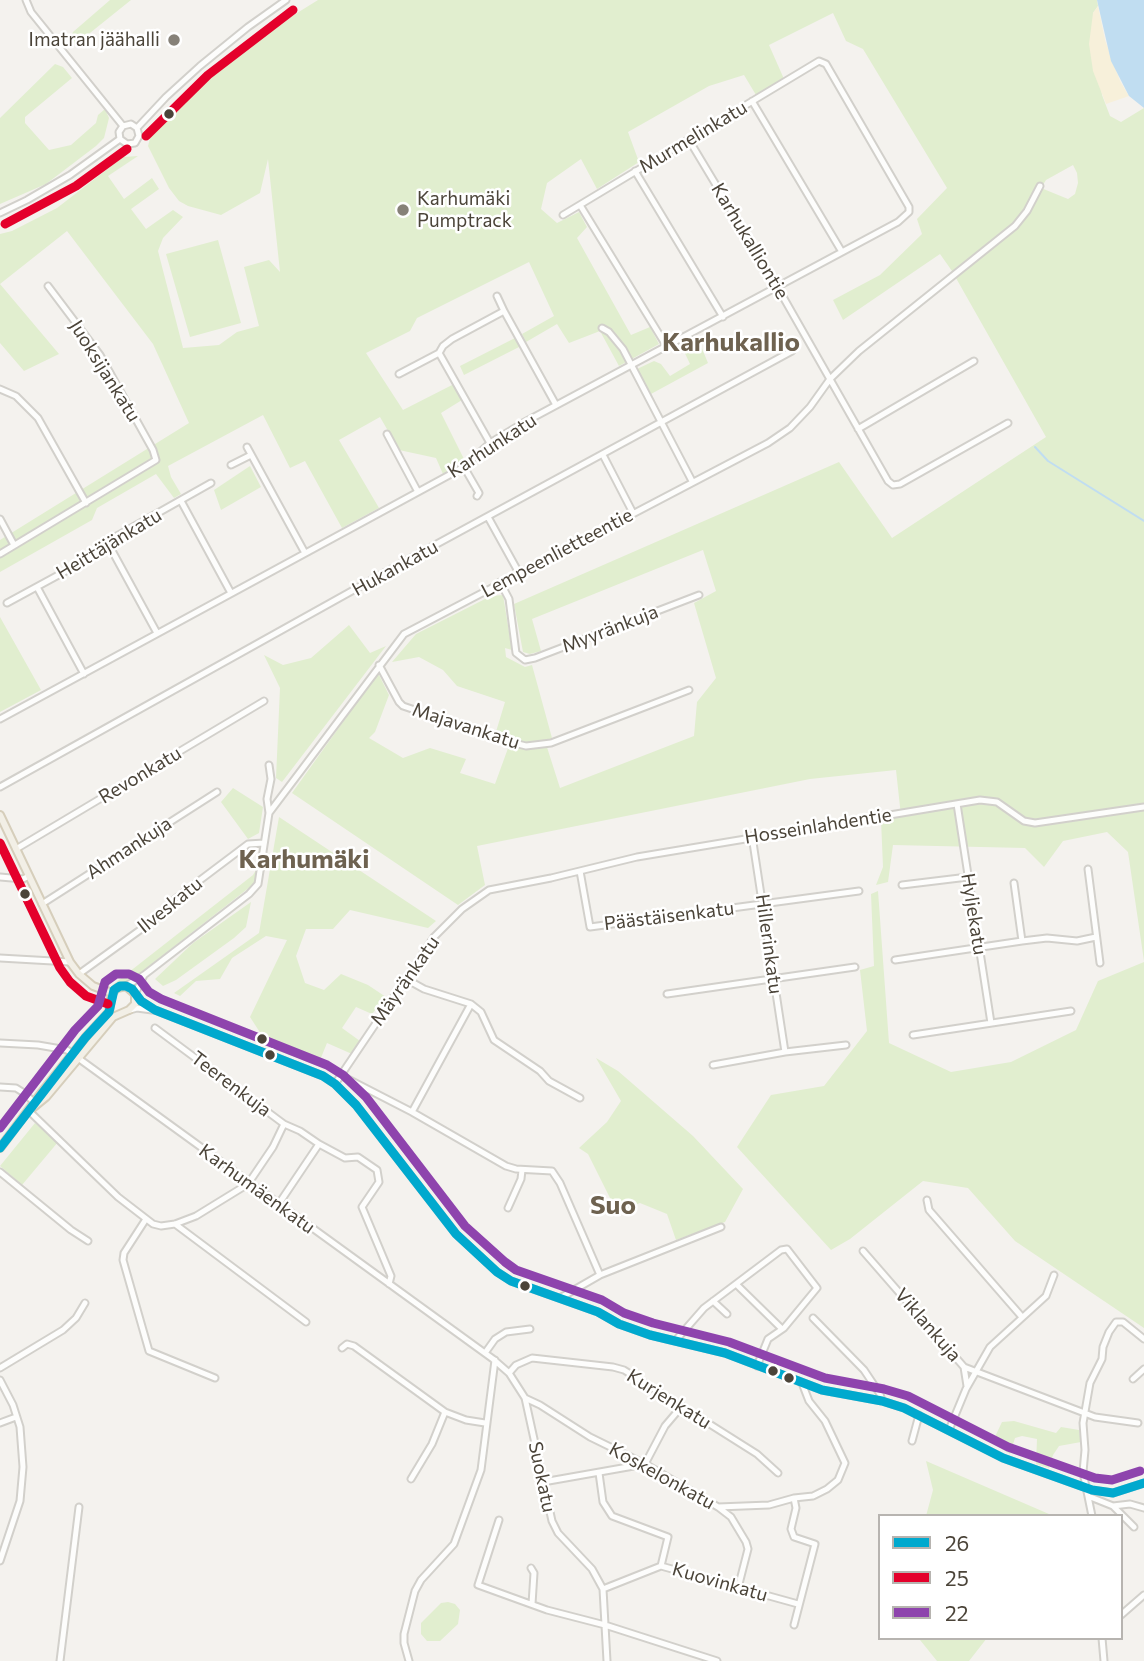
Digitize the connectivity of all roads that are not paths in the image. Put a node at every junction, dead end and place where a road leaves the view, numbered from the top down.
1 (26, 0) edge
2 (286, 0) edge
3 (752, 102) junction
4 (123, 126) junction
5 (138, 128) junction
6 (120, 139) junction
7 (689, 140) junction
8 (635, 171) junction
9 (1040, 186) dead end
10 (580, 205) junction
11 (909, 212) joint
12 (0, 213) edge
13 (563, 215) dead end
14 (842, 252) junction
15 (48, 286) dead end
16 (778, 288) junction
17 (497, 296) dead end
18 (504, 311) junction
19 (723, 317) junction
20 (602, 328) dead end
21 (667, 347) junction
22 (792, 351) dead end
23 (439, 352) junction
24 (974, 361) dead end
25 (631, 366) junction
26 (399, 374) dead end
27 (830, 379) junction
28 (0, 389) edge
29 (556, 405) junction
30 (661, 423) junction
31 (1008, 423) dead end
32 (858, 429) junction
33 (387, 434) dead end
34 (490, 443) junction
35 (247, 447) dead end
36 (251, 455) junction
37 (603, 455) junction
38 (231, 465) dead end
39 (464, 467) junction
40 (692, 481) junction
41 (212, 483) dead end
42 (418, 492) junction
43 (477, 496) dead end
44 (181, 501) junction
45 (86, 503) junction
46 (633, 513) junction
47 (488, 517) junction
48 (0, 519) edge
49 (14, 545) junction
50 (110, 547) junction
51 (305, 553) junction
52 (0, 554) edge
53 (519, 573) junction
54 (500, 582) junction
55 (37, 587) junction
56 (231, 593) junction
57 (699, 595) dead end
58 (7, 603) dead end
59 (157, 633) junction
60 (379, 665) junction
61 (84, 674) junction
62 (689, 690) dead end
63 (264, 701) dead end
64 (0, 719) edge
65 (269, 765) dead end
66 (0, 787) edge
67 (217, 792) dead end
68 (957, 804) junction
69 (1144, 807) edge
70 (269, 813) junction
71 (0, 815) edge
72 (752, 836) junction
73 (264, 842) junction
74 (16, 849) junction
75 (1087, 869) dead end
76 (580, 871) junction
77 (29, 876) junction
78 (0, 877) edge
79 (968, 877) junction
80 (1014, 883) dead end
81 (902, 885) dead end
82 (489, 890) joint
83 (859, 891) dead end
84 (42, 904) junction
85 (763, 904) junction
86 (1097, 937) junction
87 (1023, 941) junction
88 (980, 948) junction
89 (0, 958) edge
90 (895, 960) dead end
91 (70, 962) junction
92 (1100, 963) dead end
93 (855, 967) dead end
94 (79, 974) junction
95 (144, 975) junction
96 (406, 979) junction
97 (774, 979) junction
98 (126, 986) junction
99 (112, 993) junction
100 (135, 994) junction
101 (667, 994) dead end
102 (112, 1003) junction
103 (471, 1004) junction
104 (129, 1010) junction
105 (155, 1010) junction
106 (1071, 1012) dead end
107 (991, 1023) junction
108 (155, 1028) dead end
109 (913, 1035) dead end
110 (0, 1043) edge
111 (846, 1045) dead end
112 (785, 1052) junction
113 (75, 1057) junction
114 (713, 1065) dead end
115 (342, 1076) junction
116 (335, 1084) junction
117 (0, 1087) edge
118 (580, 1098) dead end
119 (36, 1104) junction
120 (29, 1111) junction
121 (412, 1112) junction
122 (284, 1124) junction
123 (318, 1144) junction
124 (0, 1148) edge
125 (522, 1170) junction
126 (0, 1172) edge
127 (248, 1184) junction
128 (927, 1200) dead end
129 (278, 1205) junction
130 (508, 1208) dead end
131 (146, 1219) junction
132 (175, 1224) junction
133 (721, 1227) dead end
134 (88, 1241) dead end
135 (863, 1251) dead end
136 (600, 1275) junction
137 (1054, 1275) dead end
138 (389, 1284) junction
139 (736, 1284) junction
140 (561, 1298) junction
141 (713, 1301) junction
142 (85, 1303) dead end
143 (727, 1314) dead end
144 (1022, 1317) junction
145 (813, 1318) dead end
146 (306, 1322) dead end
147 (530, 1329) dead end
148 (782, 1329) junction
149 (1144, 1339) edge
150 (676, 1340) junction
151 (342, 1348) dead end
152 (485, 1353) junction
153 (495, 1360) junction
154 (758, 1366) junction
155 (502, 1367) joint
156 (964, 1367) junction
157 (0, 1368) edge
158 (1144, 1369) edge
159 (977, 1371) junction
160 (509, 1373) junction
161 (215, 1378) dead end
162 (1133, 1379) dead end
163 (0, 1380) edge
164 (802, 1383) junction
165 (967, 1389) junction
166 (525, 1398) junction
167 (882, 1401) junction
168 (682, 1406) junction
169 (1084, 1411) junction
170 (445, 1412) junction
171 (919, 1415) junction
172 (16, 1417) junction
173 (0, 1423) edge
174 (485, 1423) junction
175 (1138, 1423) dead end
176 (949, 1430) junction
177 (912, 1441) dead end
178 (645, 1464) junction
179 (778, 1473) dead end
180 (598, 1474) junction
181 (411, 1479) dead end
182 (543, 1482) junction
183 (1144, 1483) edge
184 (1087, 1489) junction
185 (1088, 1496) junction
186 (794, 1498) junction
187 (1113, 1506) junction
188 (79, 1507) dead end
189 (718, 1507) junction
190 (1144, 1508) edge
191 (1092, 1514) edge
192 (1121, 1514) edge
193 (1123, 1516) edge
194 (499, 1520) dead end
195 (1134, 1527) dead end
196 (0, 1561) edge
197 (662, 1566) junction
198 (531, 1568) dead end
199 (738, 1588) junction
200 (603, 1589) junction
201 (1144, 1595) edge
202 (531, 1604) junction
203 (798, 1604) junction
204 (1123, 1613) edge
205 (606, 1625) junction
206 (794, 1625) dead end
207 (1102, 1640) edge
208 (61, 1661) edge
209 (409, 1661) edge
210 (607, 1661) edge
211 (717, 1661) edge
212 (1104, 1661) edge

1 - 4 street
2 - 5 street
3 - 7 street, Murmelinkatu
3 - 11 street, Murmelinkatu
3 - 14 street
4 - 5 street
4 - 6 street
5 - 6 street
6 - 12 street
7 - 8 street, Murmelinkatu
7 - 16 street, Karhukalliontie
8 - 10 street, Murmelinkatu
8 - 19 street
9 - 27 street, Lempeenlietteentie
10 - 13 street, Murmelinkatu
10 - 21 street
11 - 14 street, Karhunkatu
14 - 16 street, Karhunkatu
15 - 45 street, Juoksijankatu
16 - 19 street, Karhunkatu
16 - 27 street, Karhukalliontie
17 - 18 street
18 - 23 street
18 - 29 street
19 - 21 street, Karhunkatu
20 - 25 street
21 - 25 street, Karhunkatu
22 - 30 street, Hukankatu
23 - 26 street
23 - 34 street
24 - 32 street
25 - 29 street, Karhunkatu
25 - 30 street
27 - 32 street, Karhukalliontie
27 - 40 street, Lempeenlietteentie
28 - 45 street
29 - 34 street, Karhunkatu
30 - 37 street, Hukankatu
30 - 40 street
31 - 32 street, Karhukalliontie
33 - 42 street
34 - 39 street, Karhunkatu
35 - 36 street
36 - 38 street
36 - 51 street
37 - 46 street
37 - 47 street, Hukankatu
39 - 42 street, Karhunkatu
39 - 43 street
40 - 46 street, Lempeenlietteentie
41 - 44 street, Heittäjänkatu
42 - 51 street, Karhunkatu
44 - 50 street, Heittäjänkatu
44 - 56 street
45 - 49 street
46 - 53 street, Lempeenlietteentie
47 - 53 street
47 - 66 street, Hukankatu
48 - 49 street
49 - 52 street
50 - 55 street, Heittäjänkatu
50 - 59 street
51 - 56 street, Karhunkatu
53 - 54 street, Lempeenlietteentie
54 - 57 street, Myyränkuja
54 - 60 street, Lempeenlietteentie
55 - 58 street, Heittäjänkatu
55 - 61 street
56 - 59 street, Karhunkatu
59 - 61 street, Karhunkatu
60 - 62 street, Majavankatu
60 - 70 street, Lempeenlietteentie
61 - 64 street, Karhunkatu
63 - 74 street, Revonkatu
65 - 70 street
67 - 84 street, Ahmankuja
68 - 69 street, Hosseinlahdentie
68 - 72 street, Hosseinlahdentie
68 - 79 street, Hyljekatu
70 - 73 street, Lempeenlietteentie
71 - 74 main road
72 - 76 street, Hosseinlahdentie
72 - 85 street, Hillerinkatu
73 - 94 street, Ilveskatu
73 - 95 street, Lempeenlietteentie
74 - 77 main road
75 - 86 street
76 - 82 street, Hosseinlahdentie
76 - 85 street, Päästäisenkatu
77 - 78 street
77 - 84 main road
79 - 81 street
79 - 88 street, Hyljekatu
80 - 87 street
82 - 96 street, Mäyränkatu
83 - 85 street
84 - 91 main road
85 - 97 street, Hillerinkatu
86 - 87 street
86 - 92 street
87 - 88 street
88 - 90 street
88 - 107 street, Hyljekatu
89 - 91 street
91 - 94 main road
93 - 97 street
94 - 99 main road
95 - 98 street, Lempeenlietteentie
95 - 100 street, Lempeenlietteentie
96 - 103 street
96 - 115 street, Mäyränkatu
97 - 101 street
97 - 112 street, Hillerinkatu
98 - 99 main road
98 - 100 main road
99 - 102 main road
100 - 104 main road
100 - 105 street
102 - 104 main road
102 - 113 main road
103 - 118 street
103 - 121 street
104 - 105 street
104 - 113 main road
105 - 116 street
106 - 107 street
107 - 109 street
108 - 122 street, Teerenkuja
110 - 113 street, Karhumäenkatu
111 - 112 street
112 - 114 street
113 - 119 main road
113 - 127 street, Karhumäenkatu
115 - 116 street, Mäyränkatu
115 - 121 street
116 - 140 street
117 - 119 street
119 - 120 main road
120 - 124 main road
120 - 131 street
121 - 125 street
122 - 123 street
122 - 127 street, Teerenkuja
123 - 129 street
123 - 138 street
125 - 130 street
125 - 136 street
126 - 134 street
127 - 129 street, Karhumäenkatu
127 - 132 street
128 - 144 street
129 - 138 street, Karhumäenkatu
131 - 132 street
131 - 161 street
132 - 146 street
133 - 136 street
135 - 156 street, Viklankuja
136 - 140 street
137 - 144 street
138 - 152 street, Karhumäenkatu
139 - 141 street
139 - 148 street
139 - 148 street
140 - 150 street
141 - 143 street
141 - 150 street
142 - 157 street
144 - 159 street
145 - 167 street
147 - 152 street
148 - 154 street
149 - 169 street
150 - 154 street
151 - 170 street
152 - 153 street, Karhumäenkatu
153 - 155 street, Karhumäenkatu
153 - 174 street
154 - 164 street
155 - 160 street, Suokatu
156 - 159 street, Viklankuja
156 - 165 street
158 - 162 street
159 - 165 street
159 - 169 street, Viklankuja
160 - 166 street, Suokatu
160 - 168 street, Kurjenkatu
163 - 172 street
164 - 167 street
164 - 186 street
165 - 176 street
166 - 178 street, Koskelonkatu
166 - 182 street, Suokatu
167 - 171 street
168 - 178 street
168 - 179 street, Kurjenkatu
169 - 175 street, Viklankuja
169 - 184 street
170 - 174 street
170 - 181 street
171 - 176 street
171 - 177 street
172 - 173 street
172 - 196 street
174 - 209 street
176 - 184 street
178 - 180 street
178 - 189 street, Koskelonkatu
180 - 182 street
180 - 197 street
182 - 200 street, Suokatu
183 - 184 street
184 - 185 street
185 - 187 street
185 - 191 street
186 - 189 street
186 - 203 street
187 - 190 street
187 - 192 street
188 - 208 street
189 - 199 street, Koskelonkatu
193 - 195 street
194 - 202 street
197 - 199 street, Kuovinkatu
197 - 200 street, Kuovinkatu
198 - 202 street
199 - 203 street, Kuovinkatu
200 - 205 street, Suokatu
201 - 204 street
202 - 205 street
203 - 206 street
205 - 210 street, Suokatu
205 - 211 street
207 - 212 street

